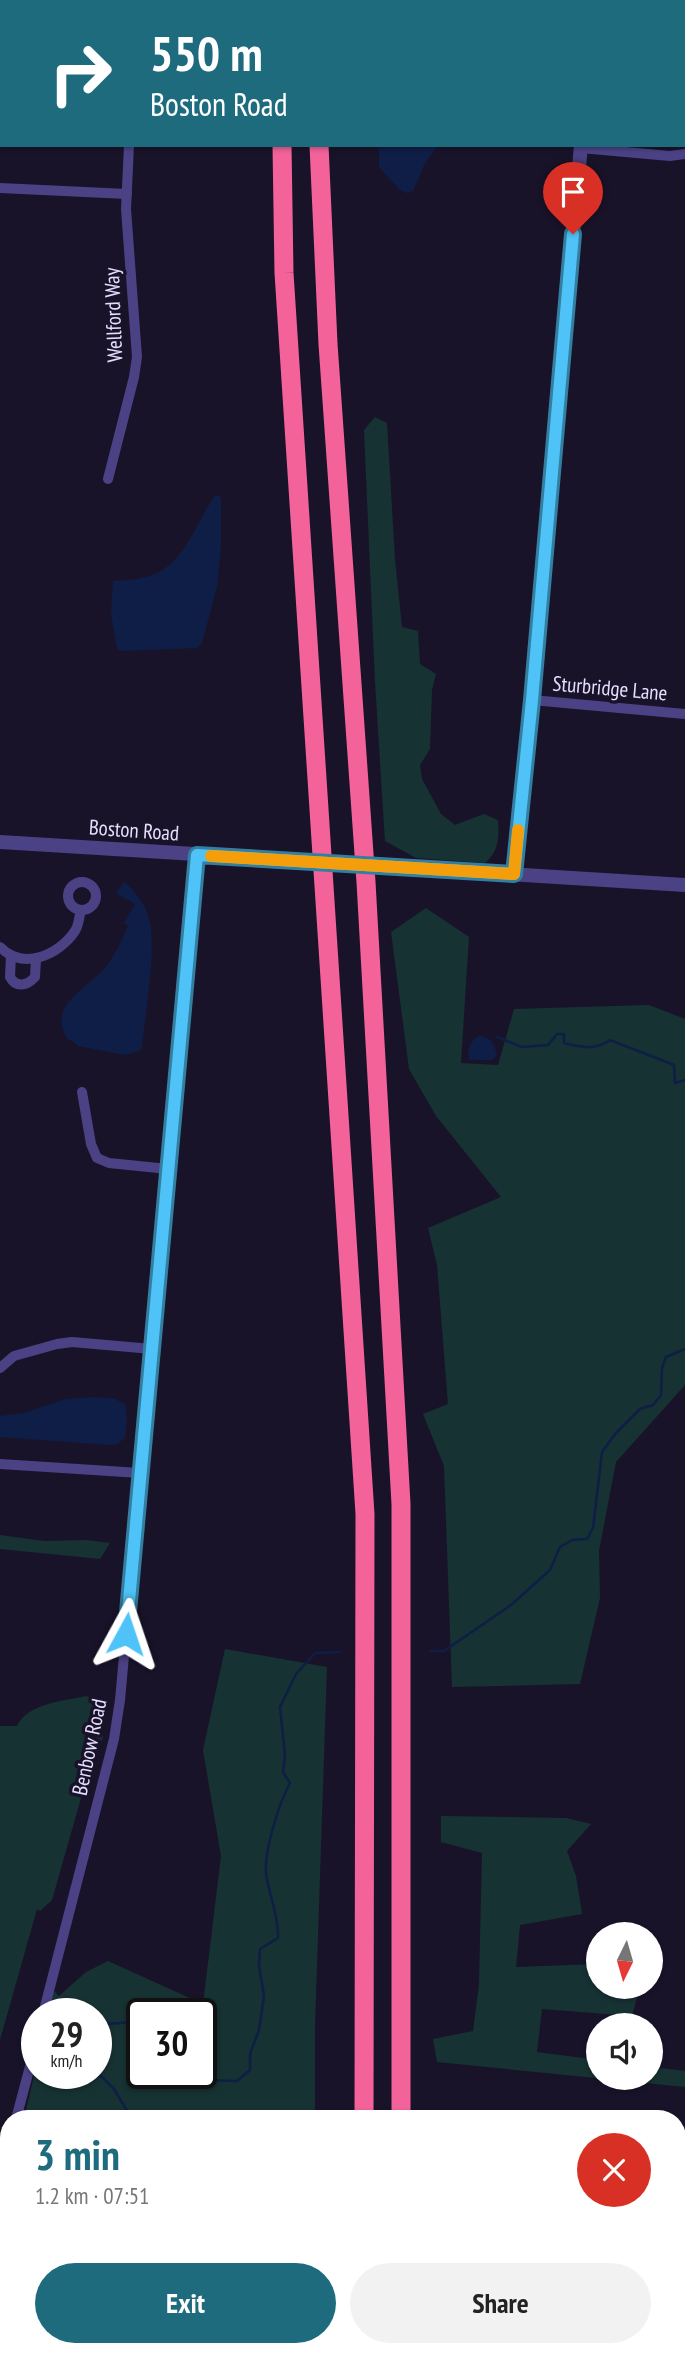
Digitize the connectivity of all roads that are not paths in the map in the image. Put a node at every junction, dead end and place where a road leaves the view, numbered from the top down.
1 (129, 147) edge
2 (282, 147) edge
3 (318, 147) edge
4 (581, 147) edge
5 (685, 154) edge
6 (0, 187) edge
7 (127, 194) junction
8 (108, 479) dead end
9 (532, 700) junction
10 (685, 714) edge
11 (0, 842) edge
12 (197, 855) junction
13 (514, 874) junction
14 (685, 885) edge
15 (80, 910) dead end
16 (0, 947) edge
17 (11, 955) junction
18 (36, 959) junction
19 (82, 1092) dead end
20 (168, 1169) junction
21 (152, 1349) junction
22 (0, 1368) edge
23 (0, 1464) edge
24 (140, 1473) junction
25 (47, 1998) edge
26 (24, 2089) edge
27 (18, 2110) edge
28 (364, 2110) edge
29 (401, 2110) edge

1 - 7 street, Wellford Way
2 - 28 highway
3 - 29 highway
4 - 5 street
4 - 9 street
6 - 7 street
7 - 8 street, Wellford Way
9 - 10 street, Sturbridge Lane
9 - 13 street
11 - 12 street, Boston Road
12 - 13 street, Boston Road, bridge
12 - 20 street, Benbow Road
13 - 14 street, Boston Road
15 - 18 street
16 - 17 street
17 - 18 street
17 - 18 street
19 - 20 street
20 - 21 street, Benbow Road
21 - 22 street
21 - 24 street, Benbow Road
23 - 24 street
24 - 25 street, Benbow Road
26 - 27 street

